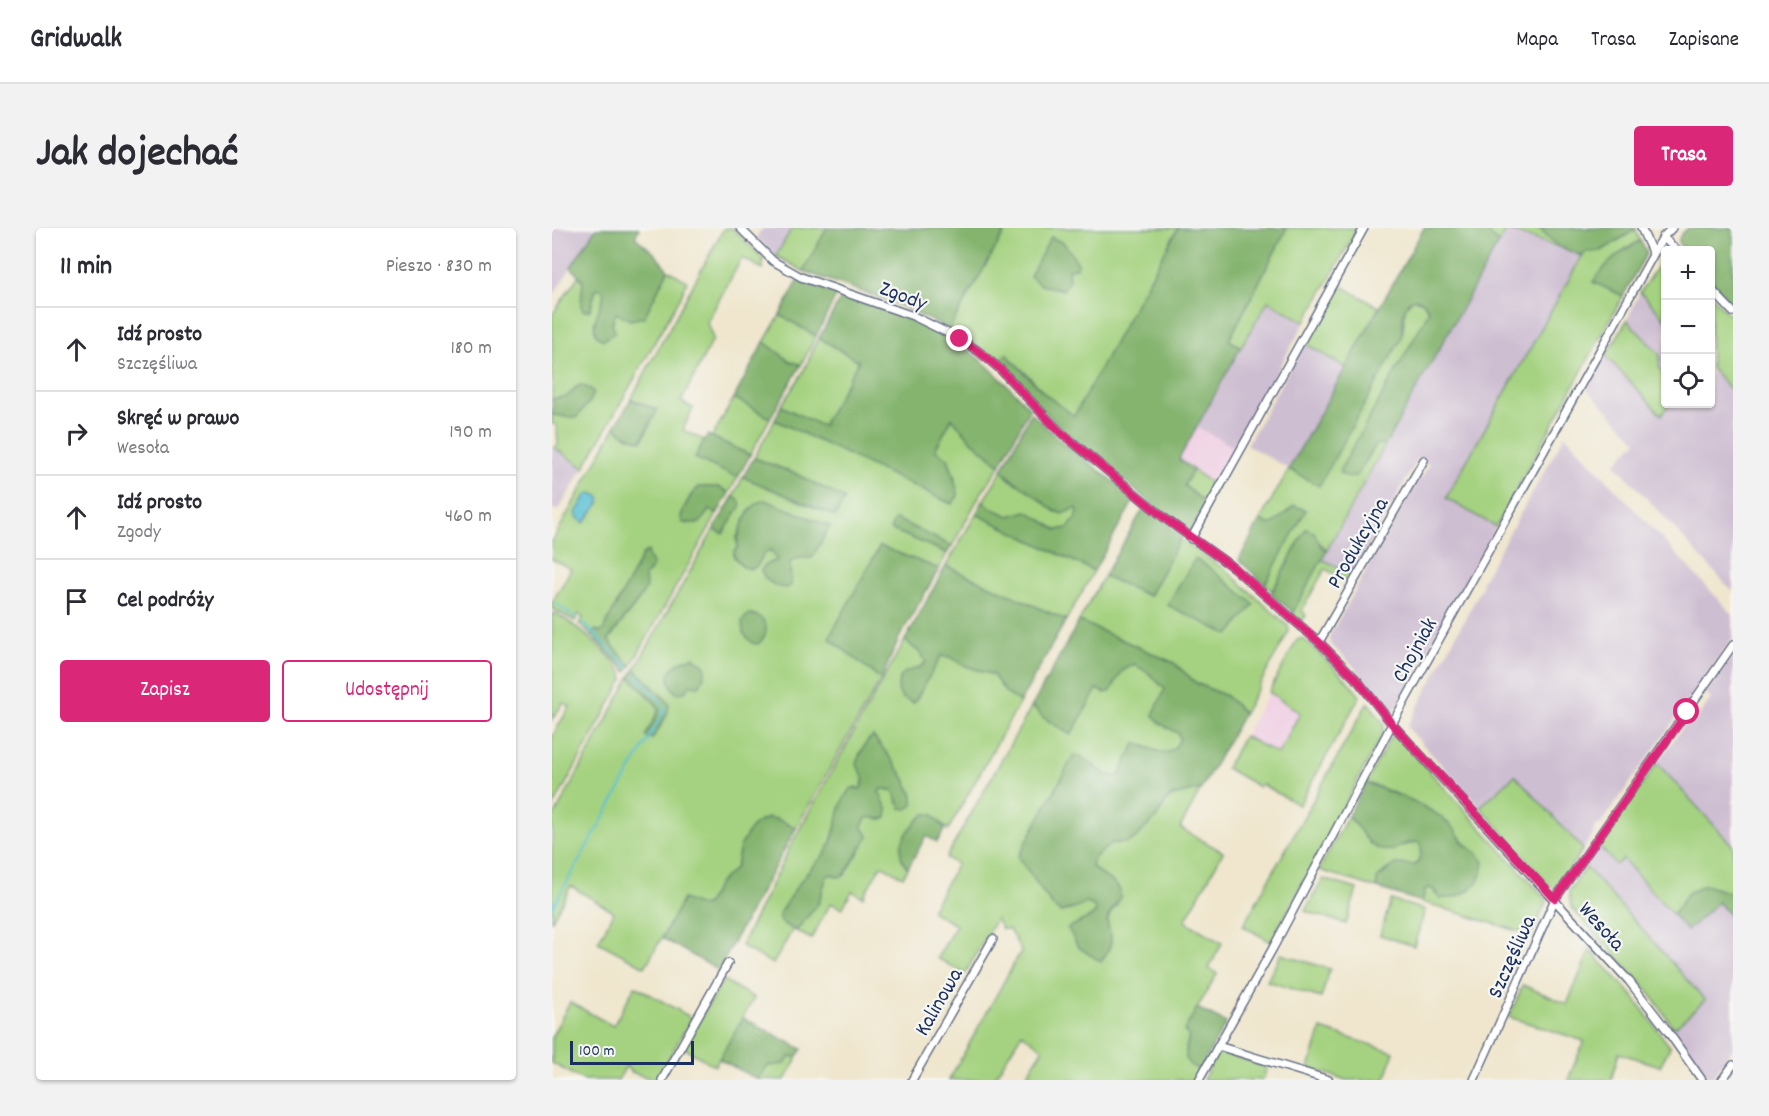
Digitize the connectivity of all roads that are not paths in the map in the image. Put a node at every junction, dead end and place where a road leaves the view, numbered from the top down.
1 (740, 228) edge
2 (1364, 228) edge
3 (1641, 228) edge
4 (1672, 228) edge
5 (1663, 237) junction
6 (1672, 246) edge
7 (1653, 254) junction
8 (1715, 293) edge
9 (1733, 312) edge
10 (1424, 460) dead end
11 (1191, 539) junction
12 (1319, 642) junction
13 (1733, 645) edge
14 (1392, 724) junction
15 (1555, 899) junction
16 (993, 939) dead end
17 (728, 963) dead end
18 (1218, 1046) junction
19 (1733, 1065) edge
20 (662, 1080) edge
21 (912, 1080) edge
22 (1199, 1080) edge
23 (1329, 1080) edge
24 (1473, 1080) edge
25 (1702, 1080) edge
26 (1722, 1080) edge

1 - 11 street, Zgody
2 - 11 street
3 - 7 street
4 - 5 street, Chojniak
5 - 6 street
5 - 7 street, Chojniak
7 - 14 street, Chojniak
8 - 9 street
10 - 12 street, Produkcyjna
11 - 12 street, Zgody
12 - 14 street, Zgody
13 - 15 street, Szczęśliwa
14 - 15 street, Wesoła
14 - 18 street, Chojniak
15 - 24 street, Szczęśliwa
15 - 25 street, Wesoła
16 - 21 street, Kalinowa
17 - 20 street
18 - 22 street, Chojniak
18 - 23 street
19 - 26 street

